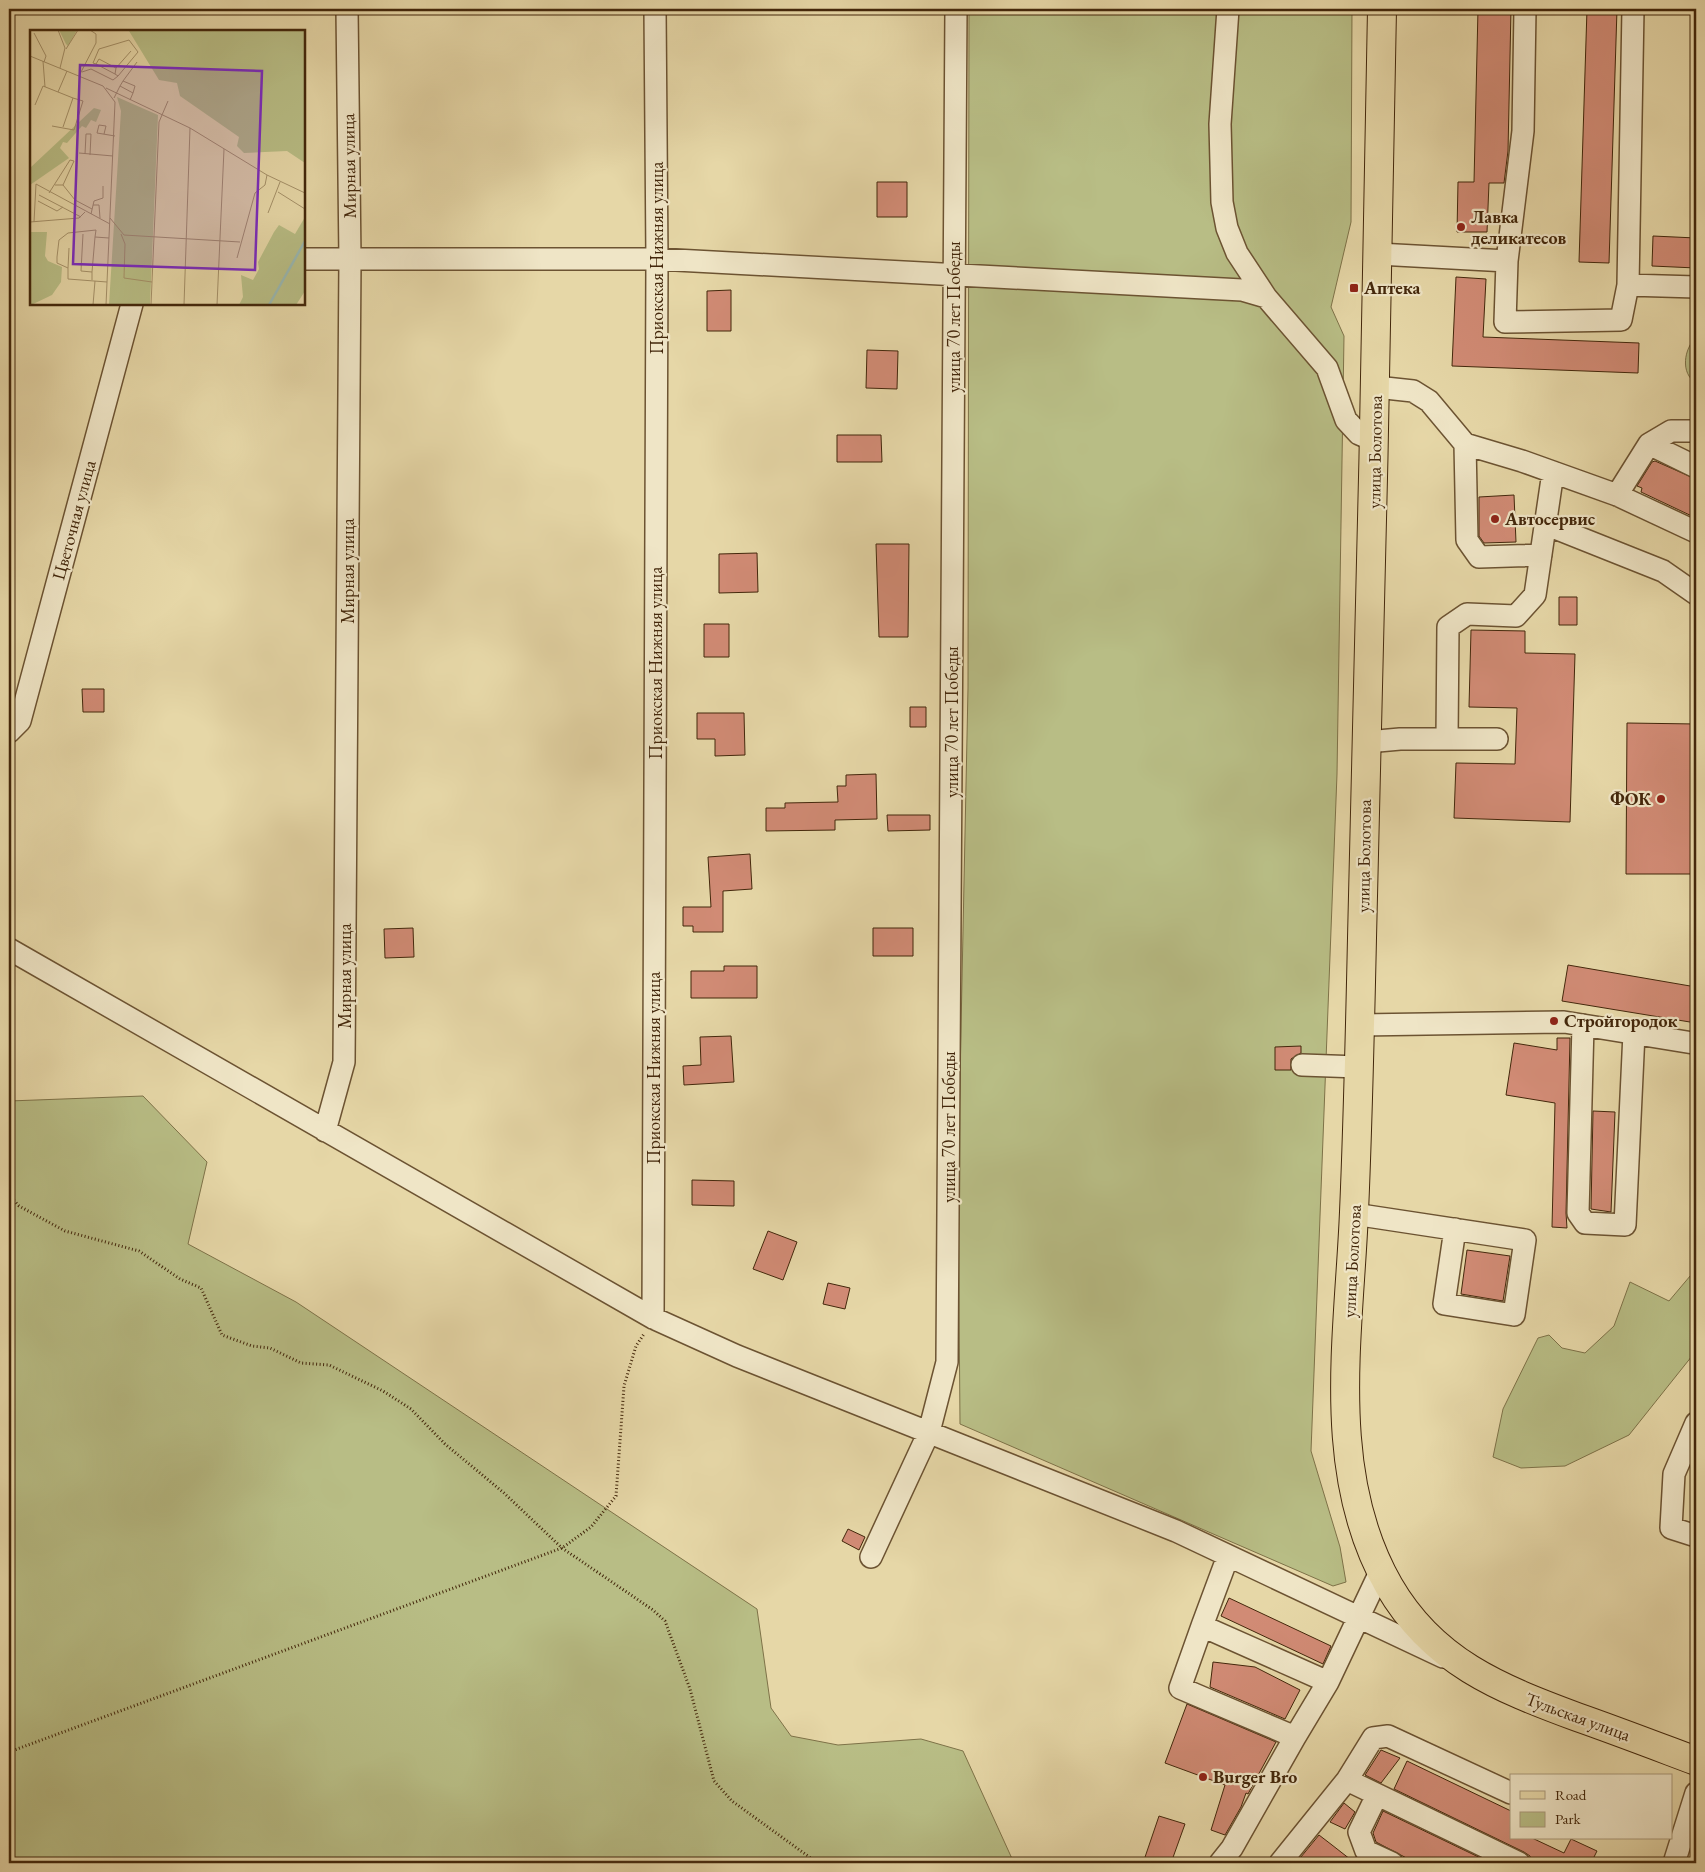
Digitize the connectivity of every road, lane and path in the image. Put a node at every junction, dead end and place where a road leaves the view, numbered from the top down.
1 (347, 9) edge
2 (655, 9) edge
3 (956, 9) edge
4 (1228, 9) edge
5 (1382, 9) edge
6 (1525, 9) edge
7 (1633, 9) edge
8 (1378, 254) junction
9 (350, 259) junction
10 (305, 260) edge
11 (657, 260) junction
12 (1507, 261) junction
13 (955, 275) junction
14 (1628, 285) junction
15 (1696, 287) edge
16 (1266, 298) junction
17 (132, 305) edge
18 (1376, 388) junction
19 (1696, 431) edge
20 (1375, 441) junction
21 (1465, 444) junction
22 (1650, 444) junction
23 (1696, 467) edge
24 (1553, 472) junction
25 (1617, 495) junction
26 (1545, 524) junction
27 (1696, 532) edge
28 (1541, 555) junction
29 (1696, 594) edge
30 (9, 732) edge
31 (1447, 738) junction
32 (1497, 739) dead end
33 (1368, 742) junction
34 (9, 949) edge
35 (1360, 1026) junction
36 (1583, 1026) junction
37 (1634, 1034) junction
38 (1693, 1043) dead end
39 (1302, 1065) dead end
40 (1359, 1067) junction
41 (325, 1131) junction
42 (9, 1195) edge
43 (1354, 1214) junction
44 (1455, 1229) junction
45 (653, 1318) junction
46 (1696, 1422) edge
47 (929, 1432) junction
48 (1696, 1536) edge
49 (562, 1548) junction
50 (1228, 1556) junction
51 (871, 1557) dead end
52 (1381, 1570) junction
53 (1358, 1617) junction
54 (1202, 1626) junction
55 (1464, 1667) junction
56 (1328, 1682) junction
57 (1295, 1737) junction
58 (9, 1752) edge
59 (1696, 1761) edge
60 (1347, 1780) junction
61 (1510, 1793) edge
62 (1377, 1795) junction
63 (1694, 1798) edge
64 (1672, 1809) edge
65 (1361, 1857) edge
66 (821, 1863) edge
67 (1220, 1863) edge
68 (1280, 1863) edge
69 (1392, 1863) edge
70 (1519, 1863) edge
71 (1674, 1863) edge

1 - 9 street, Мирная улица
2 - 11 street, Приокская Нижняя улица
3 - 13 street, улица 70 лет Победы
4 - 16 street
5 - 8 main road, улица Болотова
6 - 12 street
7 - 14 street
8 - 12 street
8 - 18 main road, улица Болотова
9 - 10 street
9 - 11 street
9 - 41 street, Мирная улица
11 - 13 street
11 - 45 street, Приокская Нижняя улица
12 - 14 street
13 - 16 street
13 - 47 street, улица 70 лет Победы
14 - 15 street
16 - 20 street
17 - 30 street, Цветочная улица
18 - 20 main road, улица Болотова
18 - 21 street
19 - 22 street
20 - 33 main road, улица Болотова
21 - 24 street
21 - 28 street
22 - 23 street
22 - 25 street
24 - 25 street
24 - 26 street
25 - 27 street
26 - 28 street
26 - 29 street
28 - 31 street
31 - 32 street
31 - 33 street
33 - 35 main road, улица Болотова
34 - 41 street
35 - 36 street
35 - 40 main road, улица Болотова
36 - 37 street
36 - 37 street
37 - 38 street
39 - 40 street
40 - 43 main road, улица Болотова
41 - 45 street
42 - 49 path
43 - 44 street
43 - 52 main road, улица Болотова
44 - 44 street
45 - 47 street
45 - 49 path
46 - 48 street
47 - 50 street
47 - 51 street, улица 70 лет Победы
49 - 58 path
49 - 66 path
50 - 53 street
50 - 54 street
52 - 53 street
52 - 55 main road, улица Болотова
53 - 55 street
53 - 56 street
54 - 56 street
54 - 57 street
55 - 59 main road, Тульская улица
56 - 57 street
57 - 67 street
60 - 61 street
60 - 62 street
60 - 68 street
62 - 65 street
62 - 70 street
63 - 64 street
63 - 71 street
65 - 69 street

